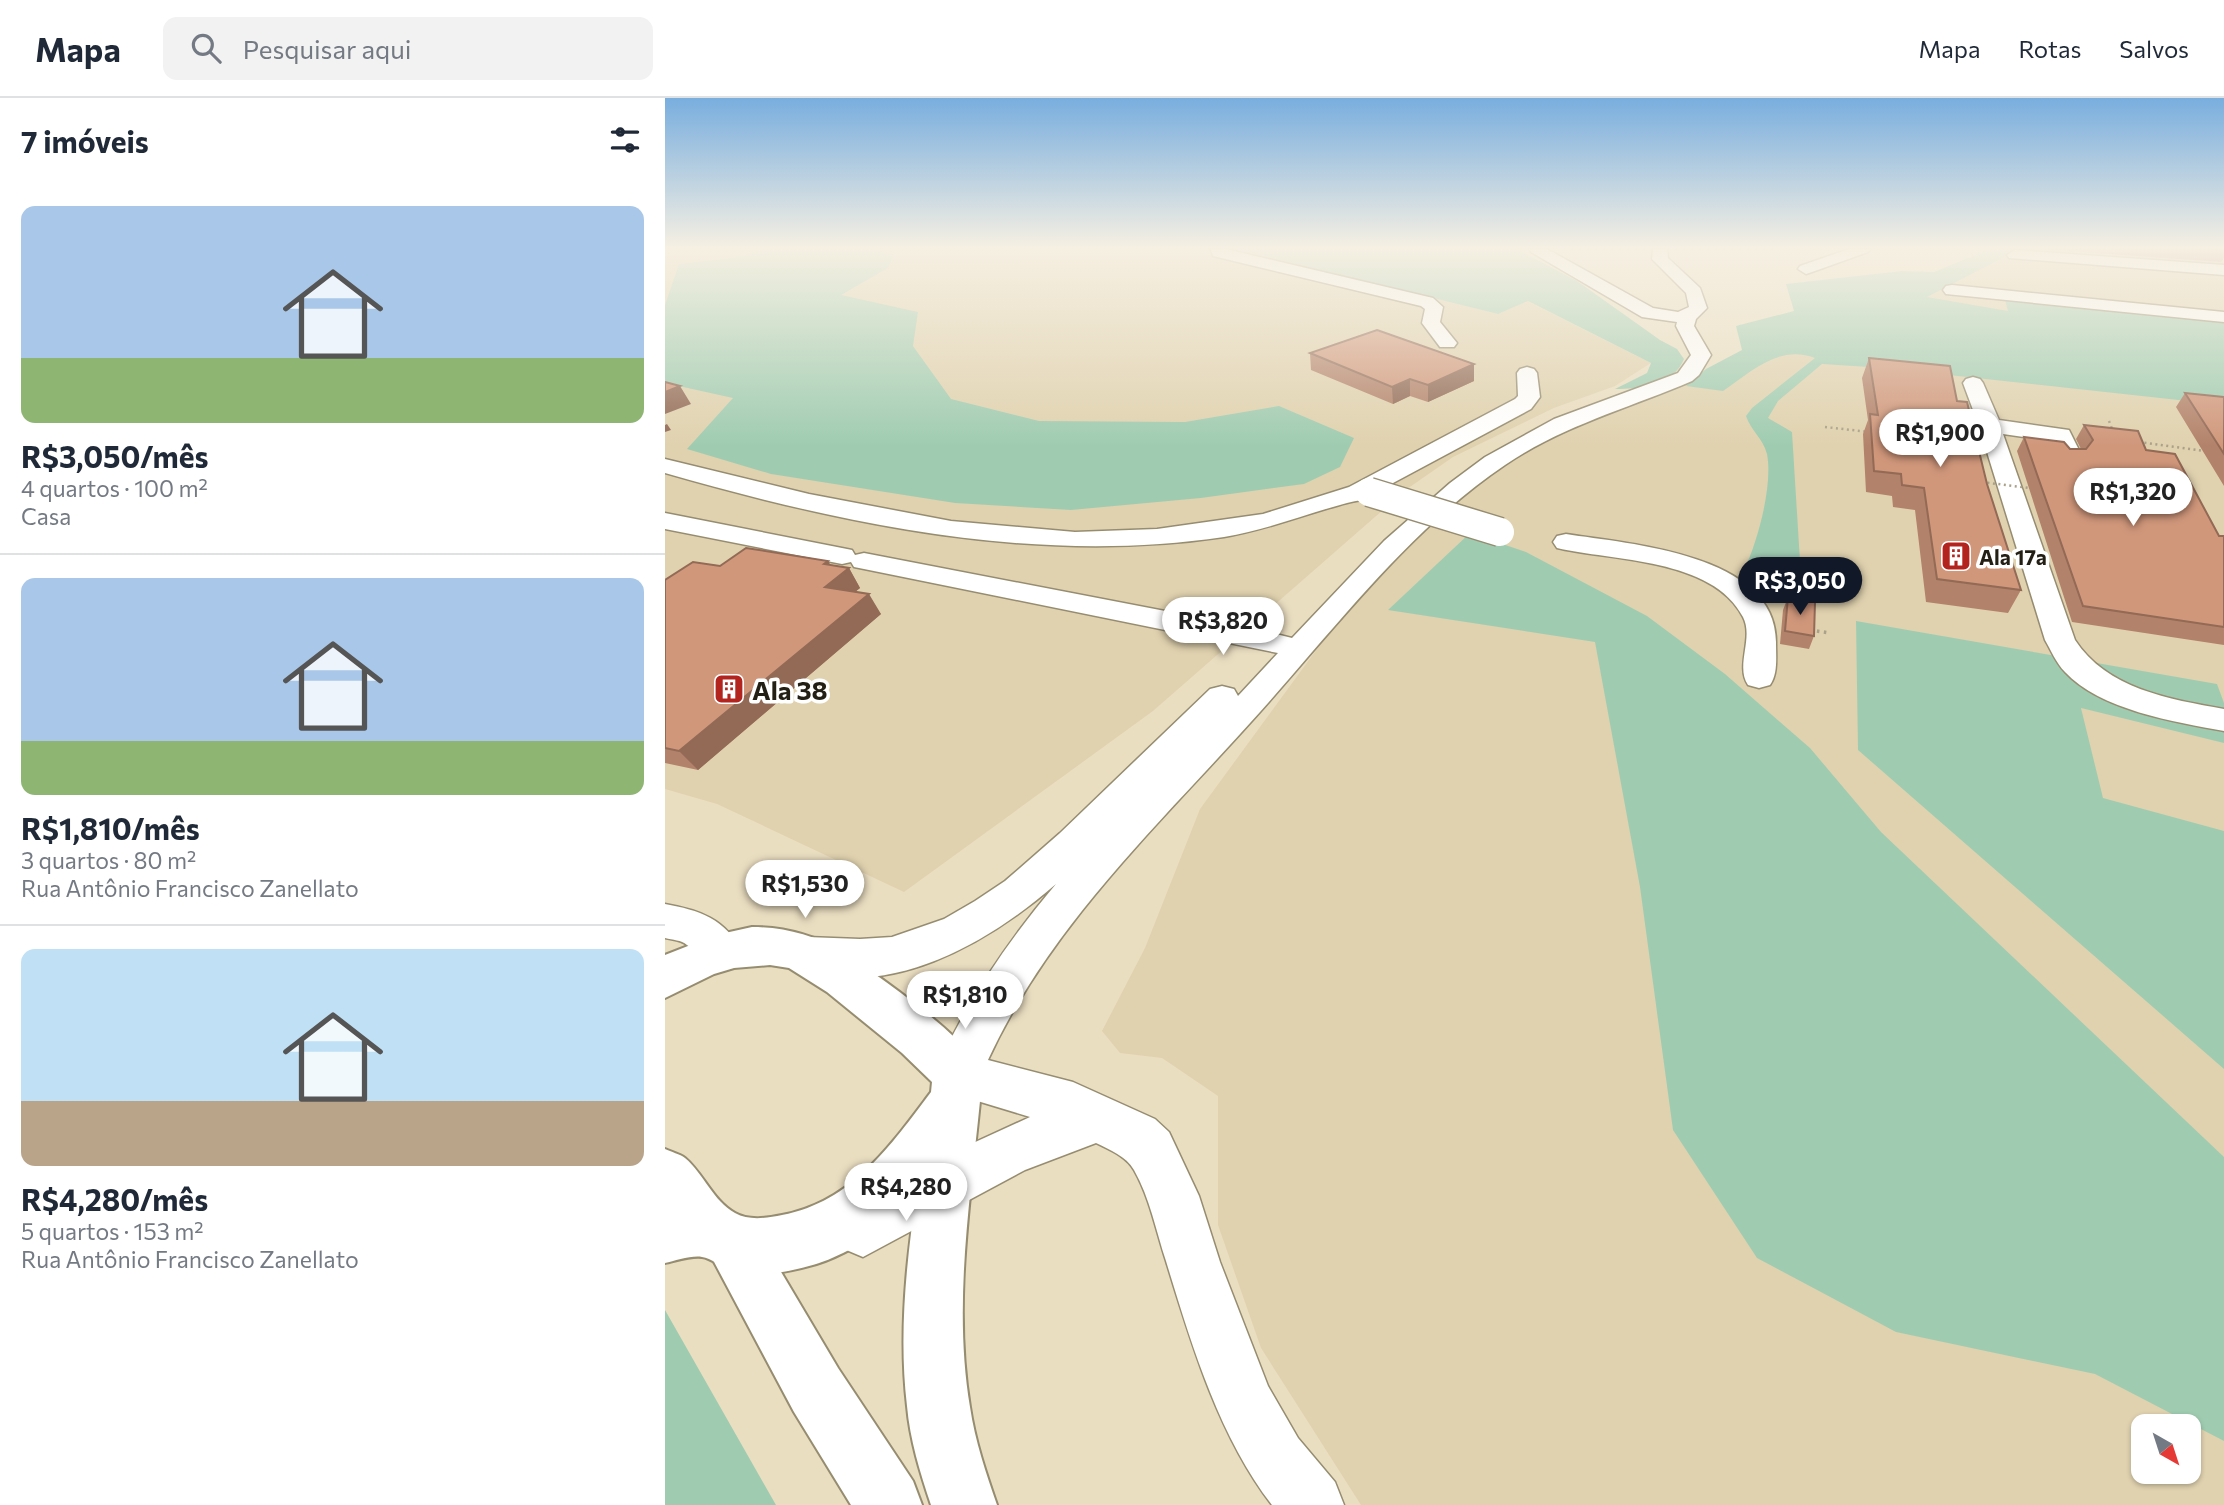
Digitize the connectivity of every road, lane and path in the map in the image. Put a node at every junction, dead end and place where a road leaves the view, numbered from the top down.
1 (1433, 315) edge
2 (1658, 315) edge
3 (1691, 315) edge
4 (2075, 315) edge
5 (2200, 315) edge
6 (2224, 317) edge
7 (2224, 331) edge
8 (1447, 343) dead end
9 (1701, 355) junction
10 (1527, 373) dead end
11 (1973, 383) dead end
12 (2109, 421) dead end
13 (1990, 426) junction
14 (1825, 427) dead end
15 (1870, 433) edge
16 (2145, 436) dead end
17 (2116, 438) edge
18 (2204, 452) dead end
19 (2070, 456) edge
20 (665, 466) edge
21 (1971, 481) edge
22 (2029, 488) dead end
23 (1364, 492) junction
24 (672, 527) edge
25 (1500, 532) dead end
26 (1566, 542) dead end
27 (1809, 630) edge
28 (1830, 633) dead end
29 (1287, 645) junction
30 (1759, 678) dead end
31 (2224, 720) edge
32 (665, 921) edge
33 (720, 951) junction
34 (807, 955) junction
35 (665, 978) edge
36 (956, 1088) junction
37 (1098, 1118) junction
38 (665, 1176) edge
39 (945, 1186) junction
40 (722, 1238) edge
41 (889, 1505) edge
42 (964, 1505) edge
43 (1312, 1505) edge

1 - 8 street
2 - 9 street
3 - 9 street
4 - 7 street
5 - 6 street
9 - 29 street
10 - 23 street
11 - 13 street
12 - 17 path
13 - 19 street
13 - 31 street
14 - 15 path
16 - 18 path
20 - 23 street
21 - 22 path, bridge
23 - 25 street, bridge
24 - 29 street
26 - 30 lane
27 - 28 path
29 - 34 street
29 - 36 street
32 - 33 street
33 - 34 main road
33 - 35 main road
34 - 36 main road
36 - 37 street
36 - 39 main road
36 - 40 main road
37 - 39 street
37 - 43 street
38 - 40 main road
39 - 40 street
39 - 42 main road
40 - 41 main road

